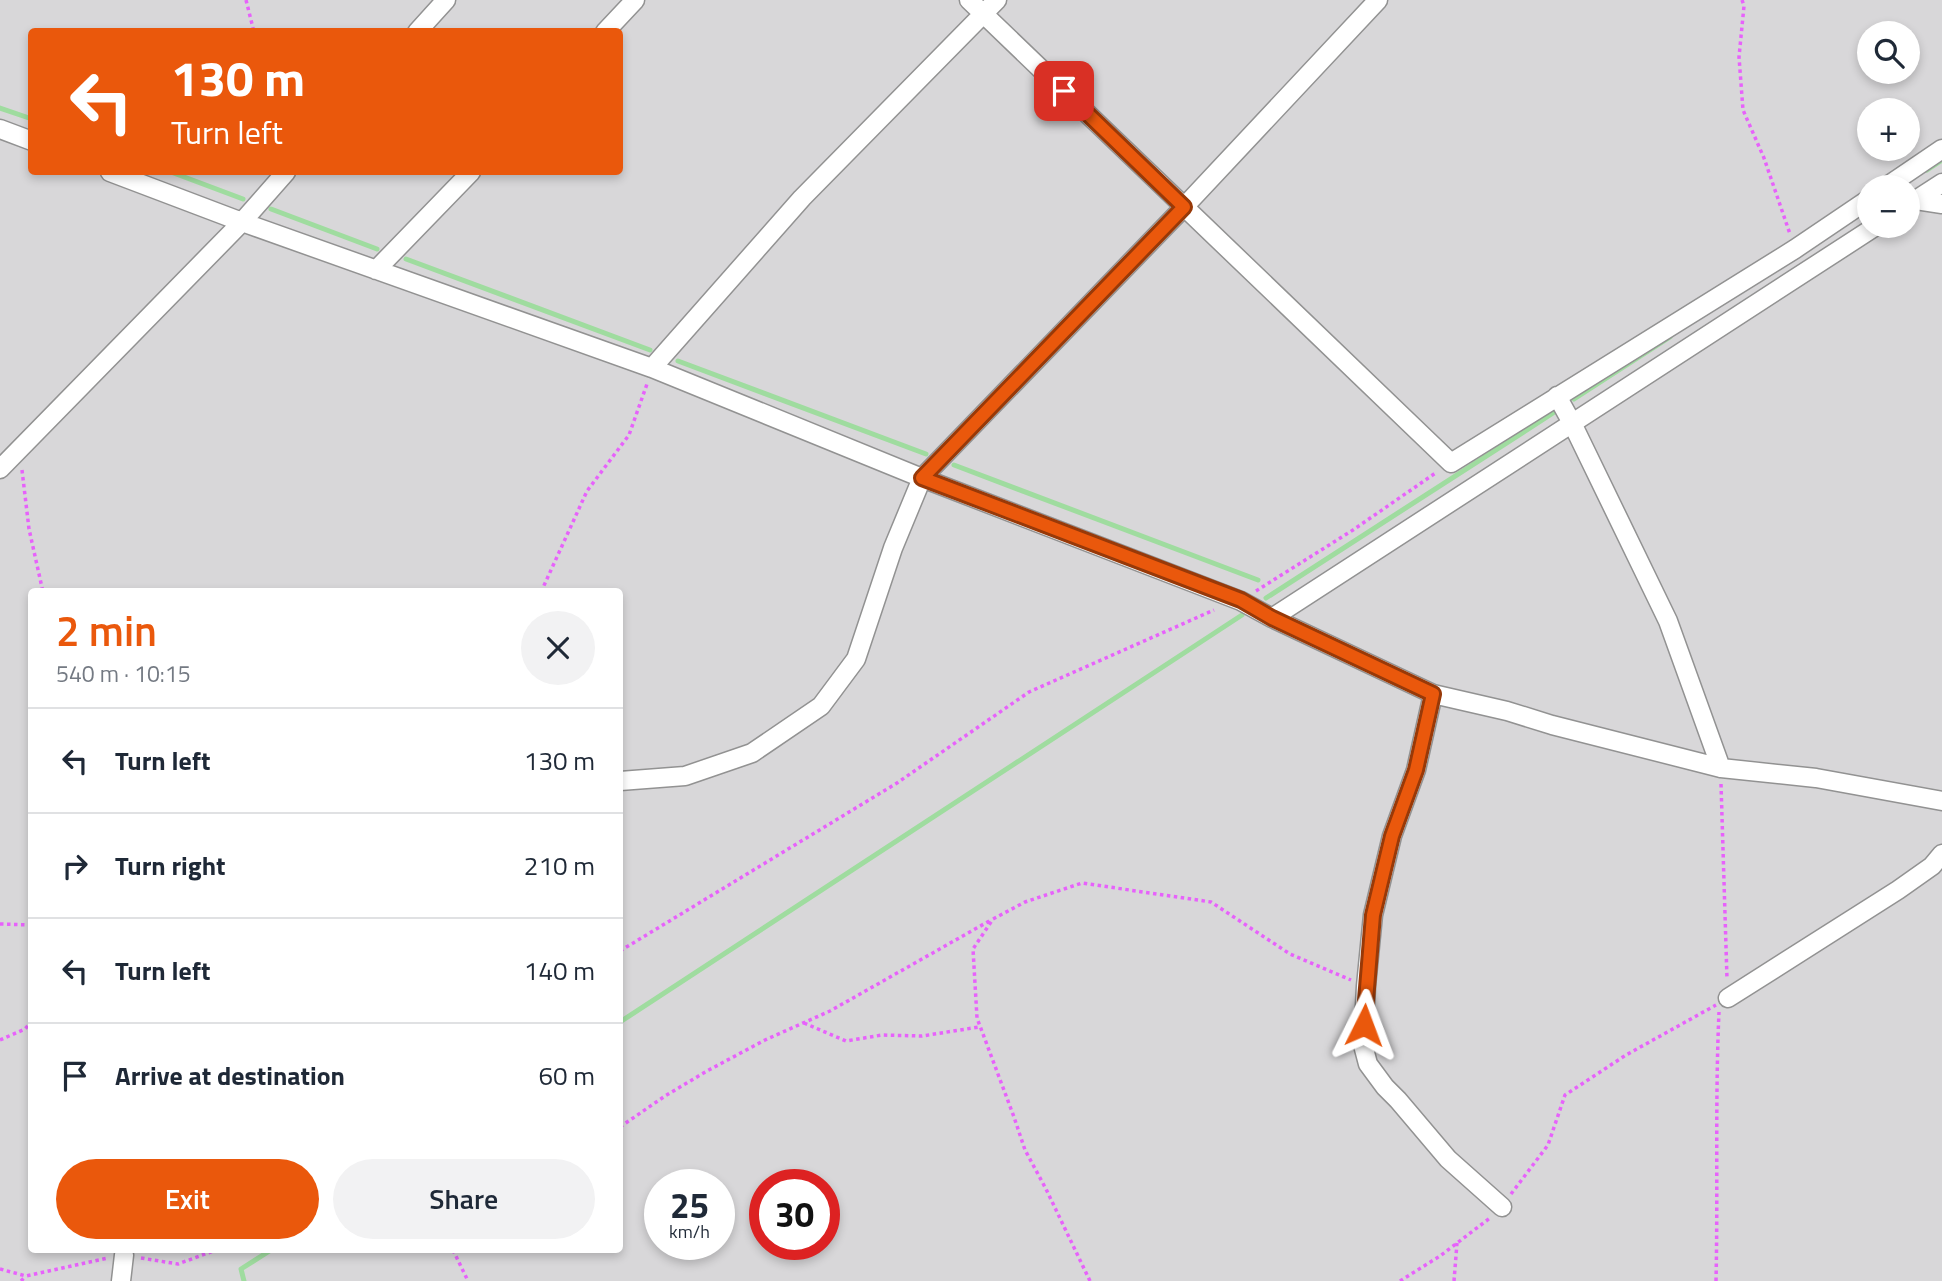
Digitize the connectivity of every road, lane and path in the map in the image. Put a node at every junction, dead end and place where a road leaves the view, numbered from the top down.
1 (246, 0) edge
2 (446, 0) edge
3 (635, 0) edge
4 (969, 0) edge
5 (997, 0) edge
6 (1378, 0) edge
7 (1742, 0) edge
8 (984, 14) junction
9 (253, 28) edge
10 (421, 28) edge
11 (609, 28) edge
12 (0, 130) edge
13 (28, 140) edge
14 (1942, 149) edge
15 (118, 175) edge
16 (283, 175) edge
17 (468, 175) edge
18 (1903, 175) edge
19 (1942, 183) edge
20 (1920, 197) edge
21 (1920, 203) edge
22 (1942, 204) edge
23 (1184, 207) junction
24 (1857, 207) edge
25 (242, 222) junction
26 (1857, 238) edge
27 (1795, 249) junction
28 (376, 270) junction
29 (652, 368) junction
30 (1557, 396) junction
31 (1572, 423) junction
32 (22, 445) junction
33 (1451, 463) junction
34 (0, 468) edge
35 (922, 478) junction
36 (42, 588) edge
37 (543, 588) edge
38 (1261, 588) dead end
39 (1241, 600) junction
40 (1272, 618) junction
41 (1433, 694) junction
42 (1720, 768) junction
43 (623, 781) edge
44 (1942, 802) edge
45 (1942, 854) edge
46 (993, 919) junction
47 (0, 924) edge
48 (28, 925) edge
49 (623, 949) edge
50 (1366, 986) junction
51 (1728, 998) joint
52 (804, 1023) junction
53 (28, 1026) edge
54 (980, 1027) junction
55 (0, 1040) edge
56 (623, 1125) edge
57 (1502, 1207) junction
58 (1457, 1243) junction
59 (208, 1253) edge
60 (454, 1253) edge
61 (124, 1255) junction
62 (0, 1269) edge
63 (26, 1276) junction
64 (21, 1281) edge
65 (121, 1281) edge
66 (468, 1281) edge
67 (1090, 1281) edge
68 (1400, 1281) edge
69 (1454, 1281) edge
70 (1716, 1281) edge

1 - 9 path
2 - 10 street
3 - 11 street
4 - 8 street
5 - 8 street
6 - 23 street
7 - 27 path
8 - 23 street
8 - 29 street
12 - 13 street
14 - 18 street
15 - 25 street
16 - 25 street
17 - 28 street
19 - 20 street
21 - 22 street
23 - 33 street
23 - 35 street
24 - 27 street
25 - 28 street
25 - 32 street
26 - 31 street
27 - 30 street
28 - 29 street
29 - 35 street
29 - 37 path
30 - 31 street
30 - 33 street
31 - 40 street
31 - 42 street
32 - 34 street
32 - 36 path
33 - 38 path
35 - 39 street
35 - 43 street
39 - 40 street
39 - 49 path
40 - 41 street
41 - 42 street
41 - 50 street
42 - 44 street
42 - 51 path
45 - 51 street
46 - 50 path
46 - 52 path
46 - 54 path
47 - 48 path
50 - 57 street
52 - 54 path
52 - 56 path
53 - 55 path
54 - 67 path
57 - 58 path
57 - 70 path
58 - 68 path
58 - 69 path
59 - 61 path
60 - 66 path
61 - 63 path
61 - 65 street
62 - 63 path
63 - 64 path

